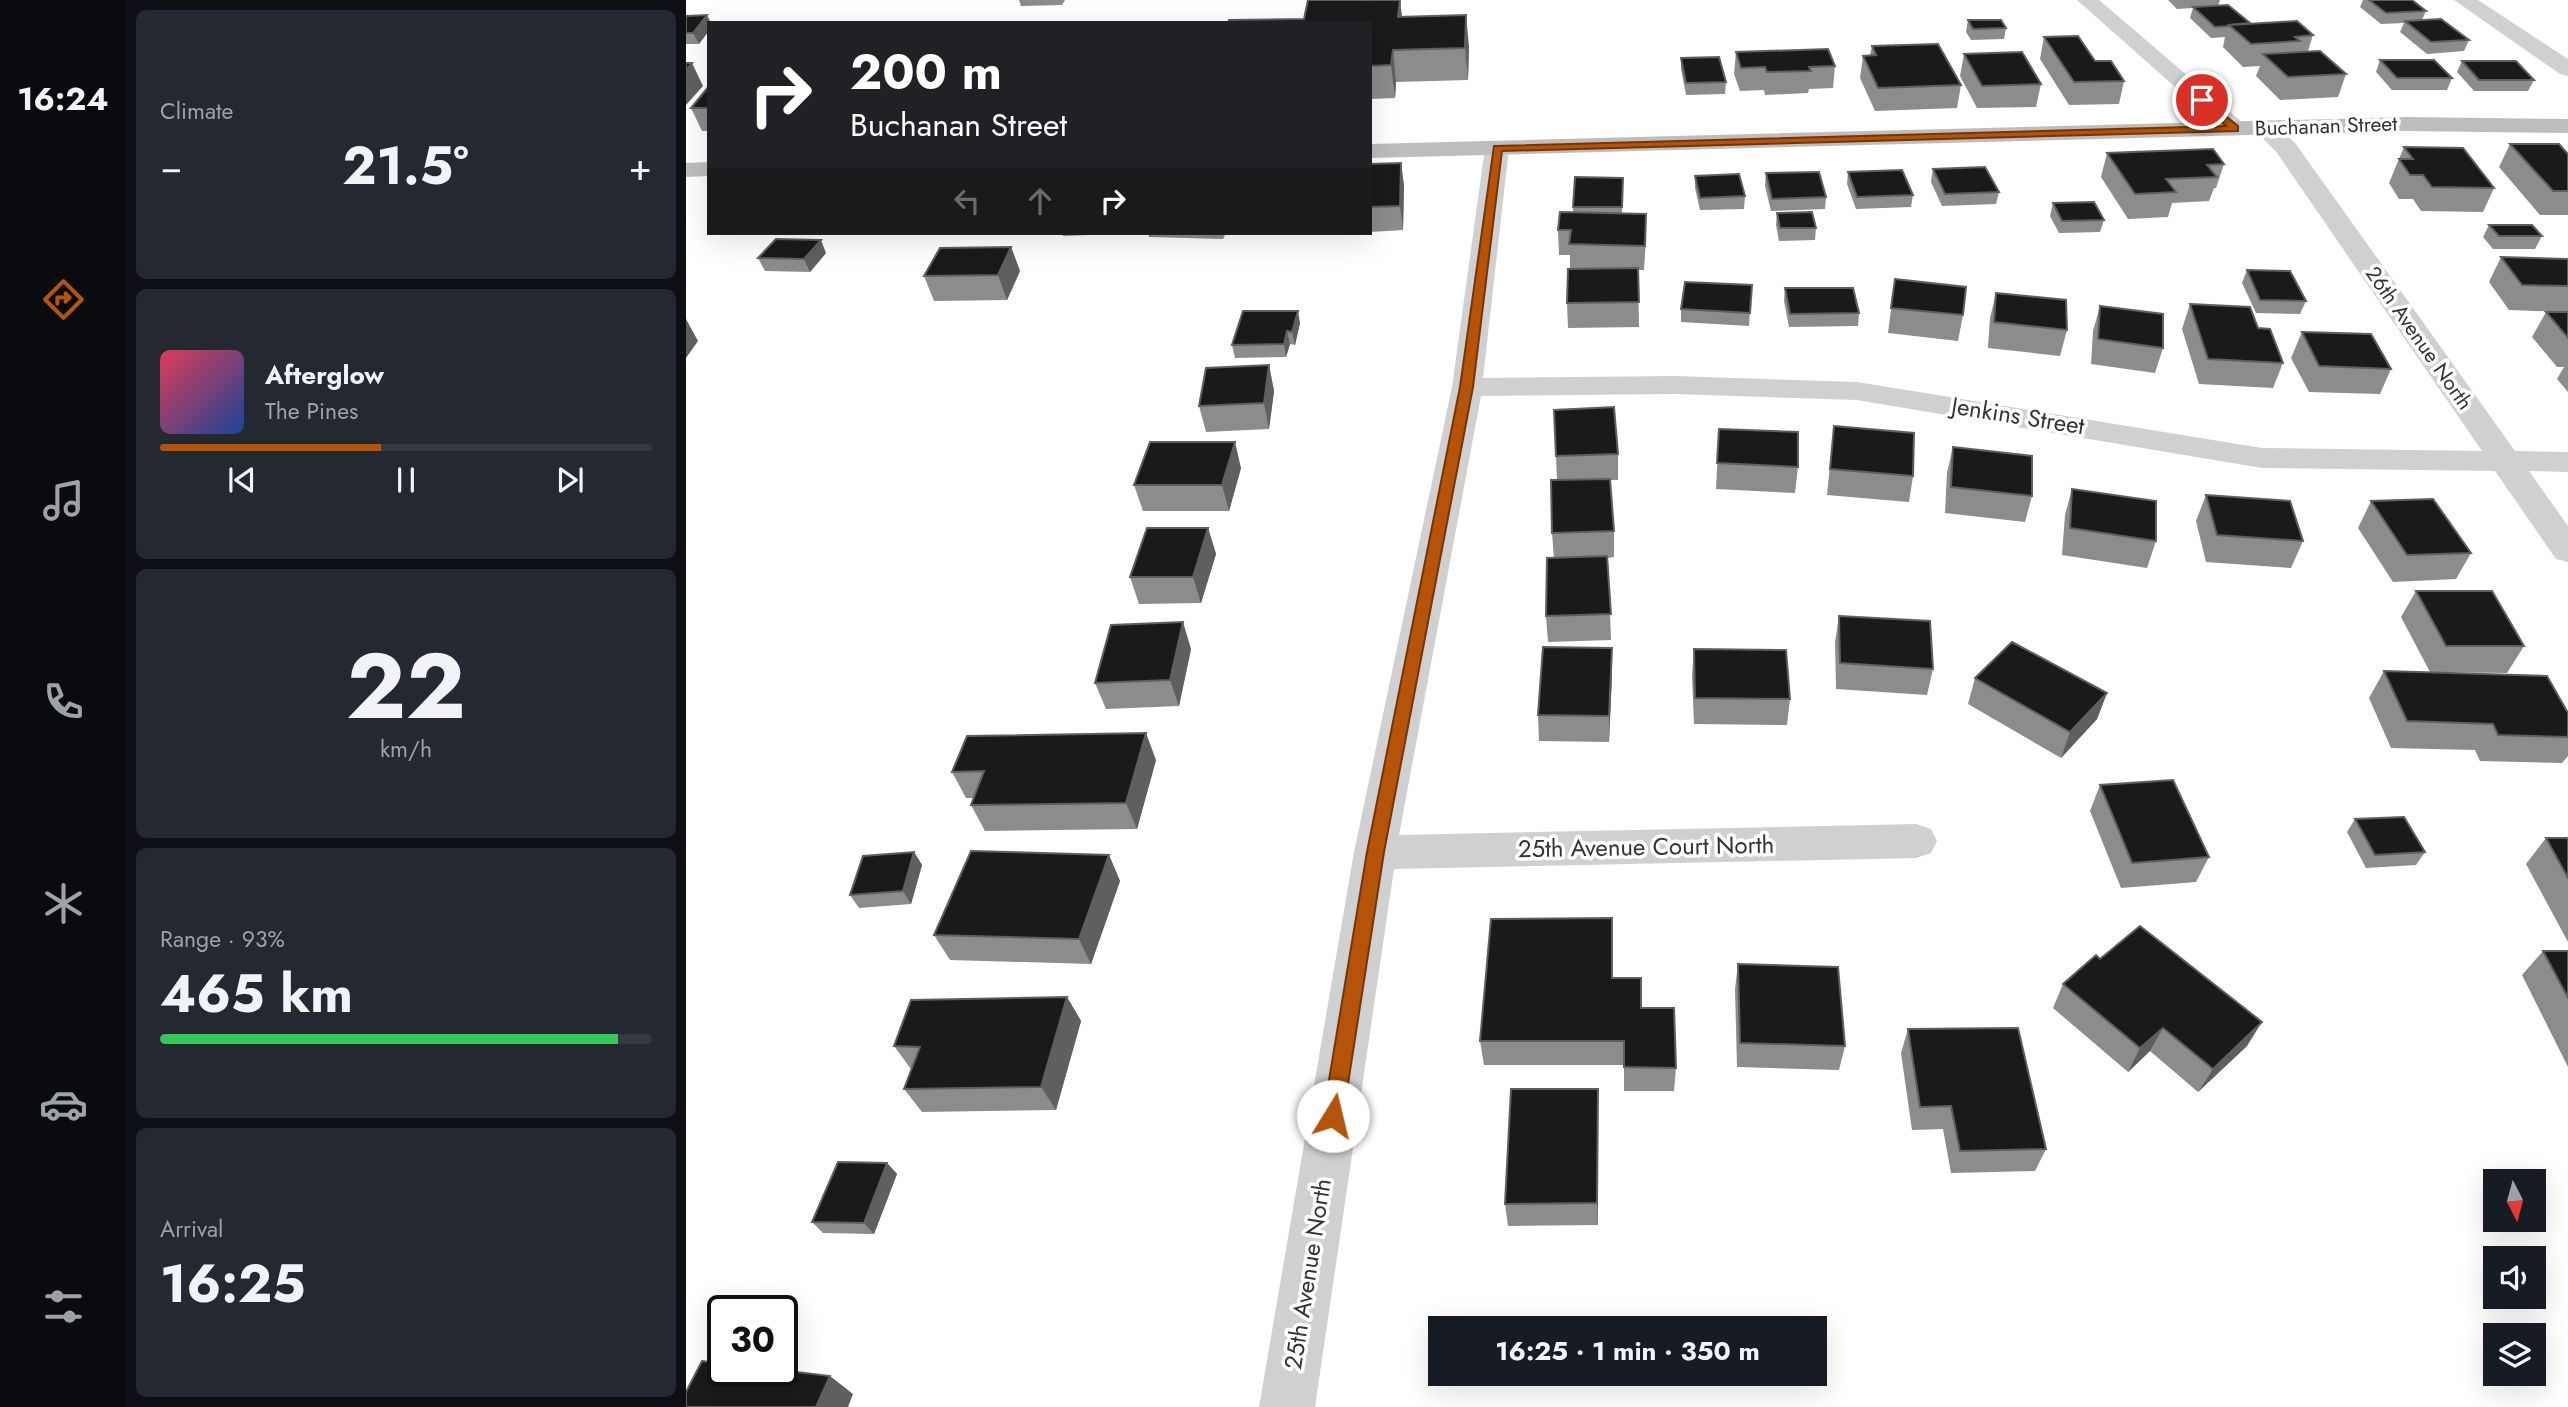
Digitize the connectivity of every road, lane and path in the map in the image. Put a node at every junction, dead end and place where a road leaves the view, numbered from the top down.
1 (2087, 0) edge
2 (2464, 0) edge
3 (2568, 69) edge
4 (2568, 126) edge
5 (2235, 128) junction
6 (2265, 128) junction
7 (1497, 148) junction
8 (1372, 151) edge
9 (707, 169) edge
10 (686, 170) edge
11 (1467, 387) junction
12 (2506, 461) junction
13 (2568, 462) edge
14 (2568, 551) edge
15 (1916, 841) dead end
16 (1375, 852) junction
17 (1287, 1407) edge

1 - 5 street
2 - 3 street
4 - 6 street, Buchanan Street
5 - 6 street, Buchanan Street
5 - 7 street, Buchanan Street
6 - 12 street, 26th Avenue North
7 - 8 street, Buchanan Street
7 - 11 street, 25th Avenue North
9 - 10 street
11 - 12 street, Jenkins Street
11 - 16 street, 25th Avenue North
12 - 13 street, Jenkins Street
12 - 14 street, 26th Avenue North
15 - 16 street, 25th Avenue Court North
16 - 17 street, 25th Avenue North

